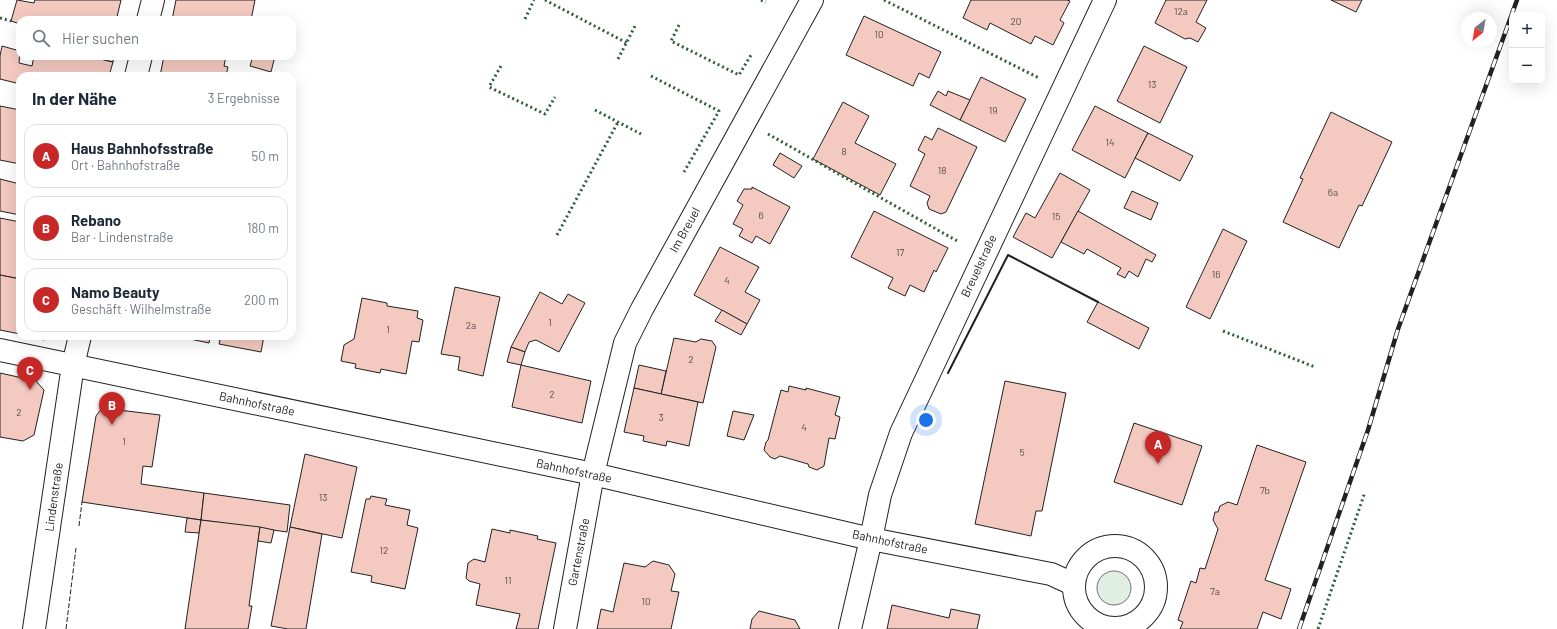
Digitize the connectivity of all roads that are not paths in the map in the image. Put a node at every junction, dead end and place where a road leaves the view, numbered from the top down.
1 (153, 0) edge
2 (812, 0) edge
3 (1105, 0) edge
4 (149, 16) edge
5 (140, 60) edge
6 (137, 72) edge
7 (79, 340) edge
8 (0, 350) edge
9 (73, 365) junction
10 (593, 474) junction
11 (872, 539) junction
12 (1073, 584) junction
13 (1127, 628) edge
14 (34, 629) edge
15 (564, 629) edge
16 (850, 629) edge

1 - 4 street
2 - 10 street, Im Breuel
3 - 11 street, Breuelstraße
5 - 6 street
7 - 9 street, Lindenstraße
8 - 9 street, Bahnhofstraße
9 - 10 street, Bahnhofstraße
9 - 14 street, Lindenstraße
10 - 11 street, Bahnhofstraße
10 - 15 street, Gartenstraße
11 - 12 street, Bahnhofstraße
11 - 16 street, Breuelstraße
12 - 13 street
12 - 13 street

